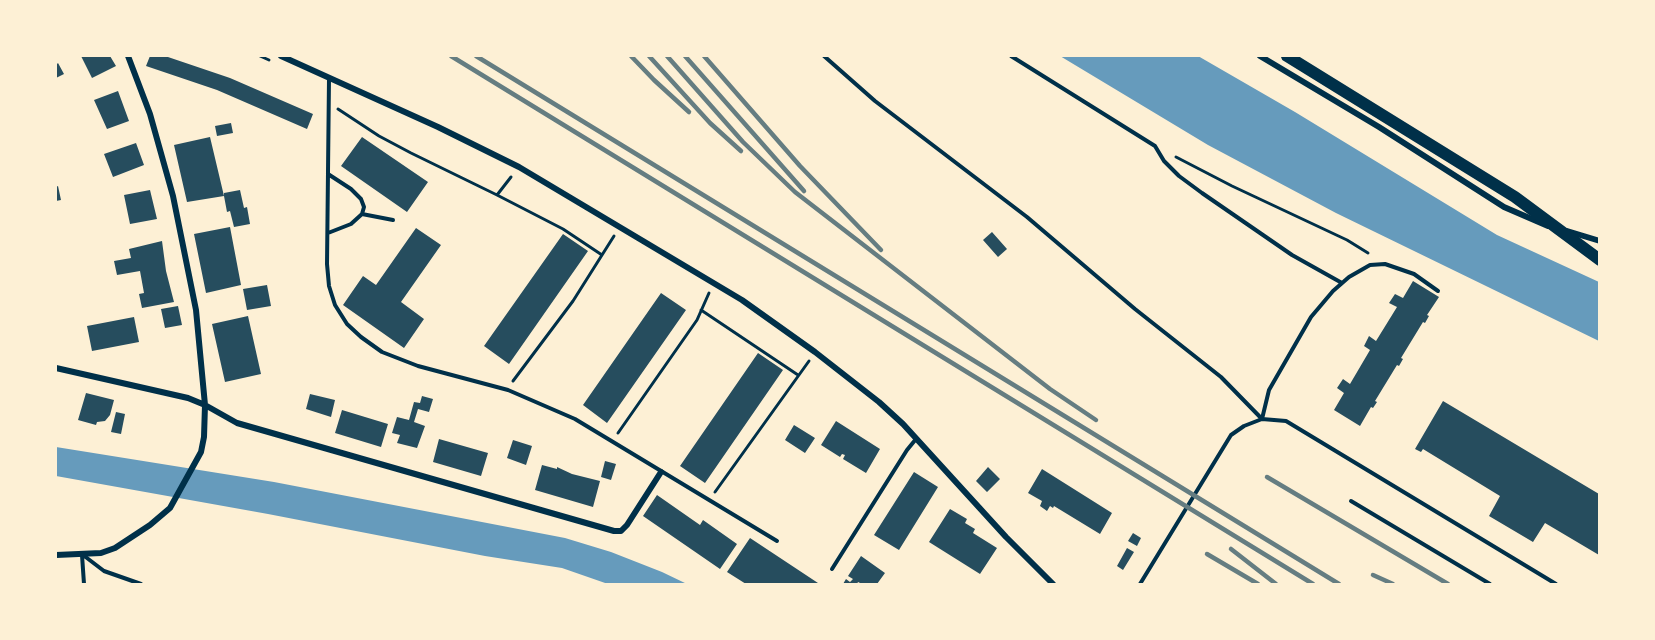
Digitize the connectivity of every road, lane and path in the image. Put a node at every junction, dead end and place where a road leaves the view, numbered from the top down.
1 (128, 56) edge
2 (281, 56) edge
3 (824, 56) edge
4 (1011, 56) edge
5 (1260, 56) edge
6 (1287, 56) edge
7 (329, 79) junction
8 (329, 104) junction
9 (1155, 146) junction
10 (519, 167) junction
11 (328, 174) junction
12 (496, 195) junction
13 (362, 214) junction
14 (393, 220) dead end
15 (621, 226) junction
16 (328, 232) junction
17 (1599, 241) edge
18 (603, 255) junction
19 (1599, 260) edge
20 (1385, 264) junction
21 (714, 282) junction
22 (1342, 283) junction
23 (1438, 291) dead end
24 (701, 310) junction
25 (815, 352) junction
26 (56, 368) edge
27 (798, 375) junction
28 (508, 390) junction
29 (205, 405) junction
30 (1262, 419) junction
31 (916, 438) junction
32 (611, 442) junction
33 (661, 472) junction
34 (709, 501) junction
35 (1351, 501) dead end
36 (777, 541) dead end
37 (56, 555) edge
38 (82, 555) junction
39 (832, 568) dead end
40 (84, 585) edge
41 (141, 585) edge
42 (1053, 585) edge
43 (1140, 585) edge
44 (1490, 585) edge
45 (1556, 585) edge

1 - 29 street
2 - 7 street
3 - 30 lane
4 - 9 lane
5 - 17 street
6 - 19 main road
7 - 8 lane
7 - 10 street
8 - 11 lane
8 - 12 path
9 - 20 path
9 - 22 lane
10 - 12 path
10 - 15 street
11 - 13 lane
11 - 16 lane
12 - 18 path
13 - 14 lane
13 - 16 lane
15 - 18 path
15 - 21 street
16 - 28 lane
18 - 28 path
20 - 22 lane
20 - 23 lane
21 - 24 path
21 - 25 street
22 - 30 lane
24 - 27 path
24 - 32 path
25 - 27 path
25 - 31 street
26 - 29 street
27 - 34 path
28 - 32 lane
29 - 33 street
29 - 38 street
30 - 43 lane
30 - 45 lane
31 - 39 lane
31 - 42 street
32 - 33 lane
33 - 34 lane
34 - 36 lane
35 - 44 lane
37 - 38 street
38 - 40 lane
38 - 41 lane

